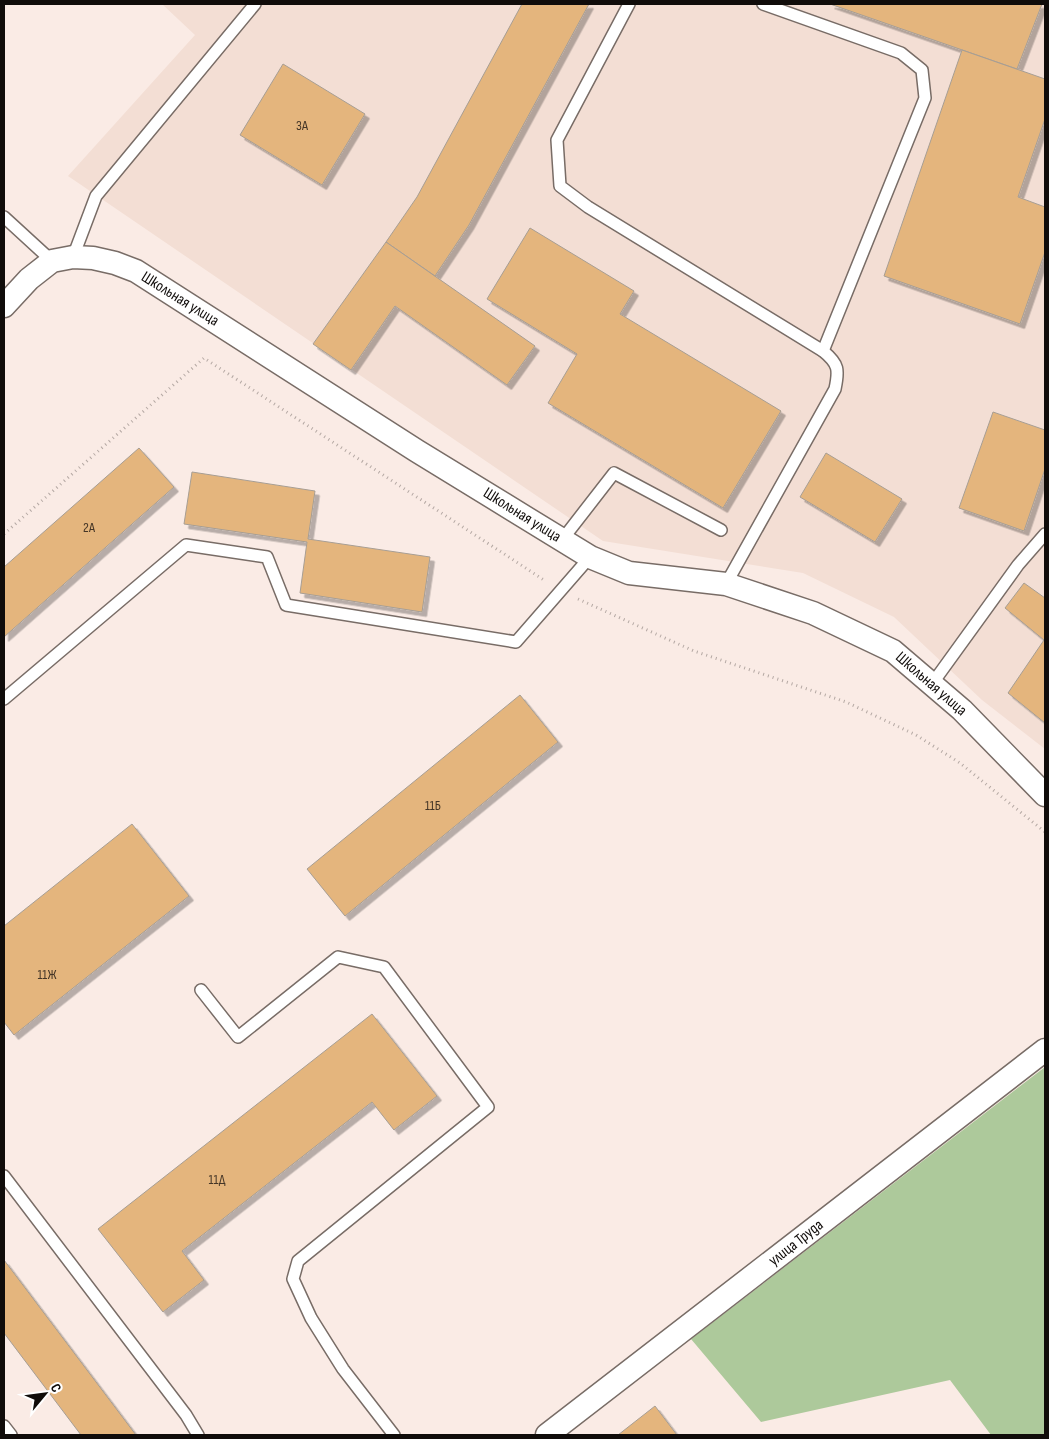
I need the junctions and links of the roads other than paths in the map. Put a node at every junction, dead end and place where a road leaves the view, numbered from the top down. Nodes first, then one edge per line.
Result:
1 (255, 4) edge
2 (629, 4) edge
3 (763, 4) edge
4 (4, 217) edge
5 (62, 259) junction
6 (4, 306) edge
7 (823, 351) junction
8 (721, 530) dead end
9 (1045, 534) edge
10 (562, 540) junction
11 (590, 558) junction
12 (726, 584) junction
13 (932, 684) junction
14 (4, 699) edge
15 (1045, 795) edge
16 (201, 990) dead end
17 (1045, 1050) edge
18 (4, 1176) edge
19 (4, 1426) edge
20 (11, 1435) edge
21 (198, 1435) edge
22 (394, 1435) edge
23 (547, 1435) edge

1 - 5 lane
2 - 7 lane
3 - 7 lane
4 - 5 lane
5 - 6 street
5 - 10 street, Школьная улица
7 - 12 lane
8 - 10 lane
9 - 13 lane
10 - 11 street, Школьная улица
11 - 12 street, Школьная улица
11 - 14 lane
12 - 13 street, Школьная улица
13 - 15 street, Школьная улица
16 - 22 lane
17 - 23 street, улица Труда
18 - 21 lane
19 - 20 lane

